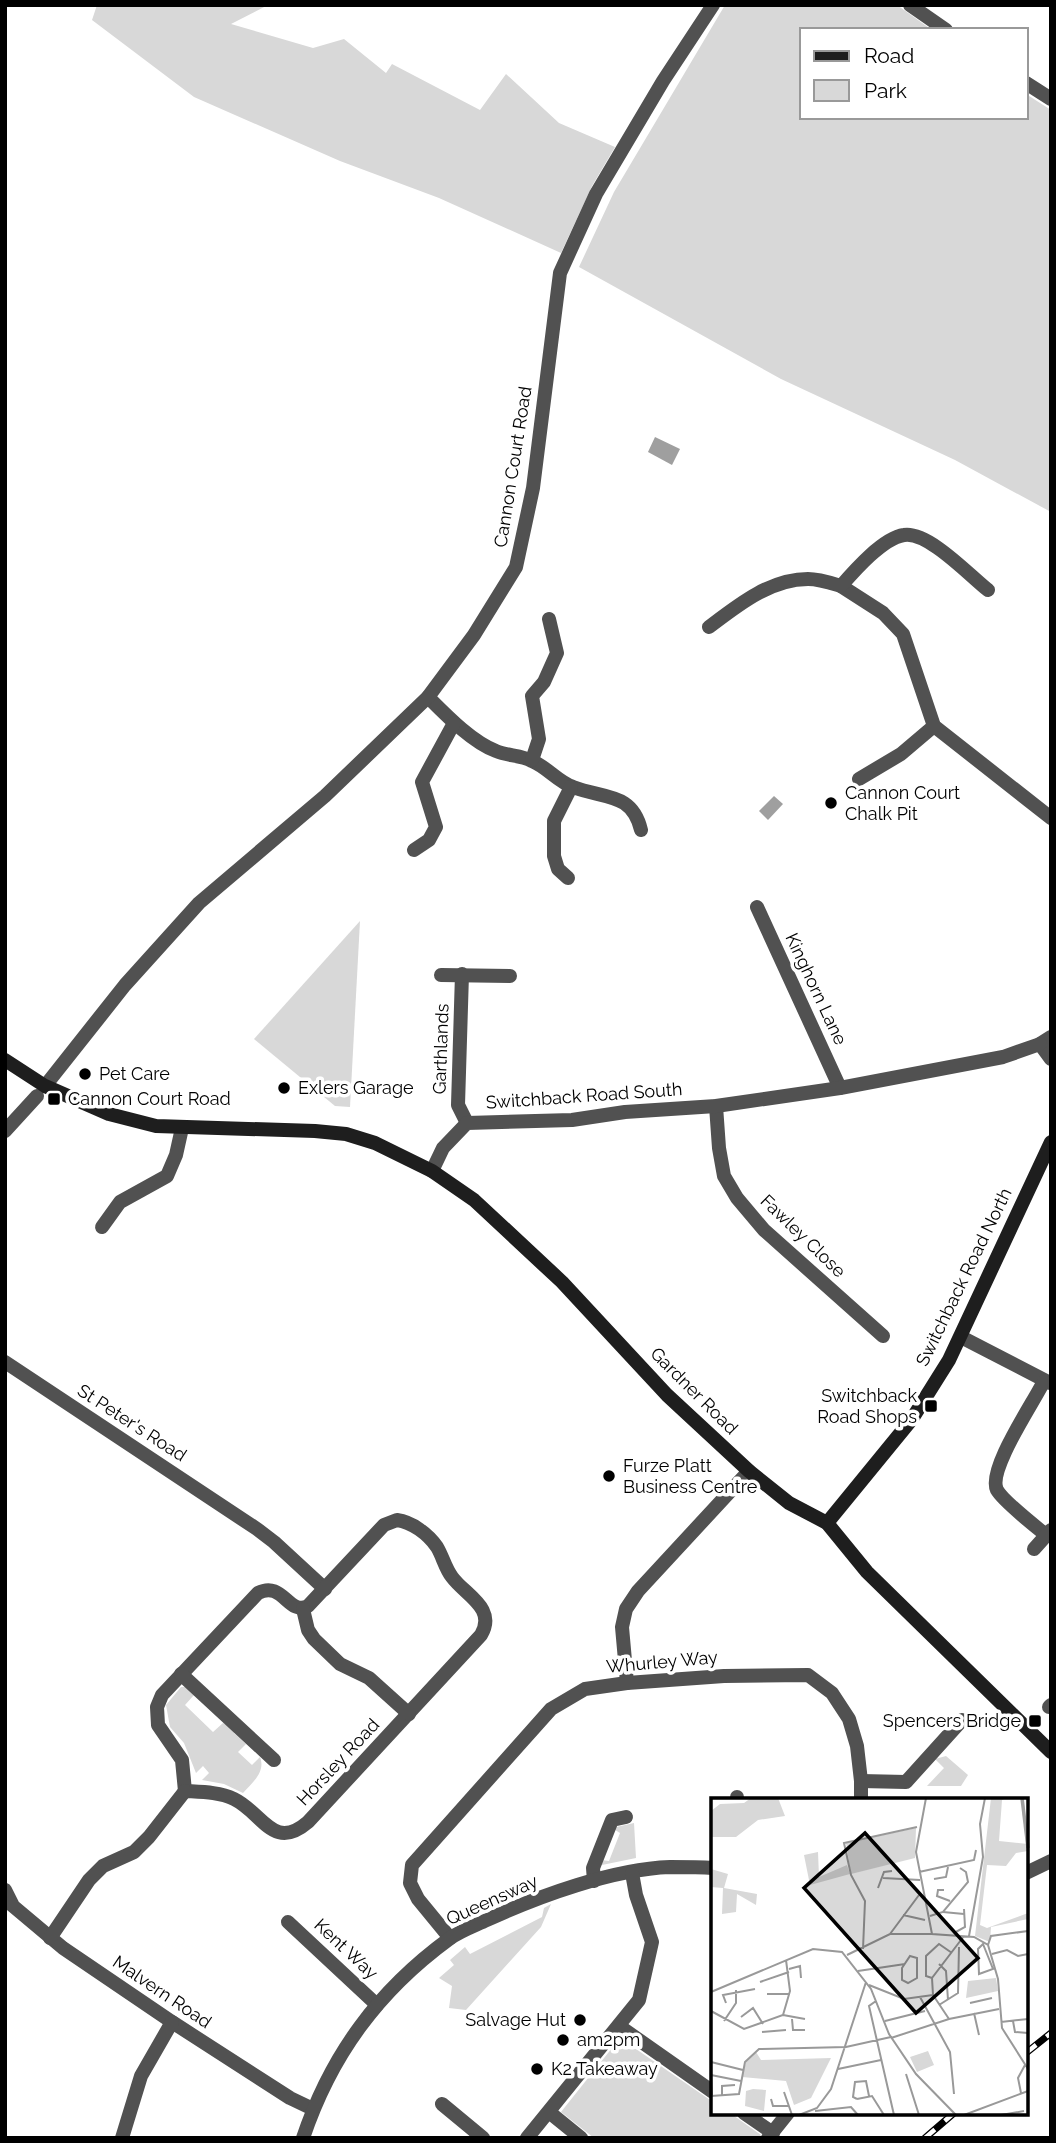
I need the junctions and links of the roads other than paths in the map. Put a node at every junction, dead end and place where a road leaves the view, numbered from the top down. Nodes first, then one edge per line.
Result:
1 (713, 5) edge
2 (910, 5) edge
3 (943, 28) edge
4 (1028, 84) edge
5 (1051, 99) edge
6 (841, 586) junction
7 (988, 590) dead end
8 (549, 619) dead end
9 (709, 627) dead end
10 (428, 697) junction
11 (454, 723) junction
12 (934, 726) junction
13 (532, 760) junction
14 (859, 779) dead end
15 (571, 787) junction
16 (1051, 818) edge
17 (641, 830) dead end
18 (414, 850) dead end
19 (568, 878) dead end
20 (757, 906) dead end
21 (462, 974) junction
22 (441, 975) dead end
23 (510, 976) dead end
24 (1045, 1041) edge
25 (1051, 1059) edge
26 (5, 1060) edge
27 (840, 1088) junction
28 (41, 1091) junction
29 (716, 1106) junction
30 (467, 1123) junction
31 (182, 1128) junction
32 (5, 1130) edge
33 (1051, 1142) edge
34 (432, 1171) junction
35 (102, 1227) dead end
36 (883, 1336) dead end
37 (961, 1337) junction
38 (5, 1363) edge
39 (1047, 1382) edge
40 (749, 1471) junction
41 (827, 1523) junction
42 (1048, 1532) edge
43 (1034, 1549) dead end
44 (325, 1589) junction
45 (303, 1609) junction
46 (181, 1674) junction
47 (627, 1682) junction
48 (409, 1714) junction
49 (962, 1720) dead end
50 (1051, 1752) edge
51 (274, 1760) dead end
52 (862, 1781) junction
53 (185, 1791) junction
54 (861, 1798) edge
55 (626, 1817) dead end
56 (1051, 1861) edge
57 (711, 1868) edge
58 (1028, 1872) edge
59 (632, 1873) junction
60 (594, 1881) junction
61 (5, 1890) edge
62 (288, 1922) dead end
63 (50, 1938) junction
64 (450, 1938) junction
65 (377, 2005) junction
66 (172, 2022) junction
67 (619, 2026) junction
68 (711, 2091) edge
69 (442, 2104) dead end
70 (313, 2109) junction
71 (550, 2112) junction
72 (746, 2115) edge
73 (786, 2115) edge
74 (770, 2136) edge
75 (122, 2138) edge
76 (303, 2138) edge
77 (482, 2138) edge
78 (527, 2138) edge
79 (582, 2138) edge

1 - 10 street, Cannon Court Road
2 - 3 street
4 - 5 street
6 - 7 street
6 - 9 street
6 - 12 street
8 - 13 street
10 - 11 street
10 - 28 street, Cannon Court Road
11 - 13 street
11 - 18 street
12 - 14 street
12 - 16 street
13 - 15 street
15 - 17 street
15 - 19 street
20 - 27 street, Kinghorn Lane
21 - 22 street
21 - 23 street
21 - 30 street, Garthlands
24 - 25 street
24 - 27 street, Switchback Road South
26 - 28 street
27 - 29 street, Switchback Road South
28 - 31 street
28 - 32 street, Cannon Court Road
29 - 30 street, Switchback Road South
29 - 36 street, Fawley Close
30 - 34 street, Switchback Road South
31 - 34 street
31 - 35 street
33 - 37 street, Switchback Road North
34 - 40 street, Gardner Road
37 - 39 street
37 - 41 street, Switchback Road North
38 - 44 street, St Peter's Road
39 - 42 street
40 - 41 street, Gardner Road
40 - 47 street
41 - 50 street, Gardner Road
42 - 43 street
44 - 45 street
44 - 48 street, Horsley Road
45 - 46 street
45 - 48 street
46 - 51 street
46 - 53 street
47 - 52 street, Whurley Way
47 - 64 street, Whurley Way
48 - 53 street, Horsley Road
49 - 52 street
52 - 54 street, Whurley Way
53 - 63 street
55 - 60 street
56 - 58 street
57 - 59 street, Queensway
59 - 60 street, Queensway
59 - 67 street
60 - 64 street, Queensway
61 - 63 street, Malvern Road
62 - 65 street, Kent Way
63 - 66 street, Malvern Road
64 - 65 street, Queensway
65 - 70 street, Queensway
66 - 70 street, Malvern Road
66 - 75 street
67 - 68 street
67 - 71 street
69 - 77 street
70 - 76 street, Queensway
71 - 78 street
71 - 79 street
72 - 74 street
73 - 74 street

